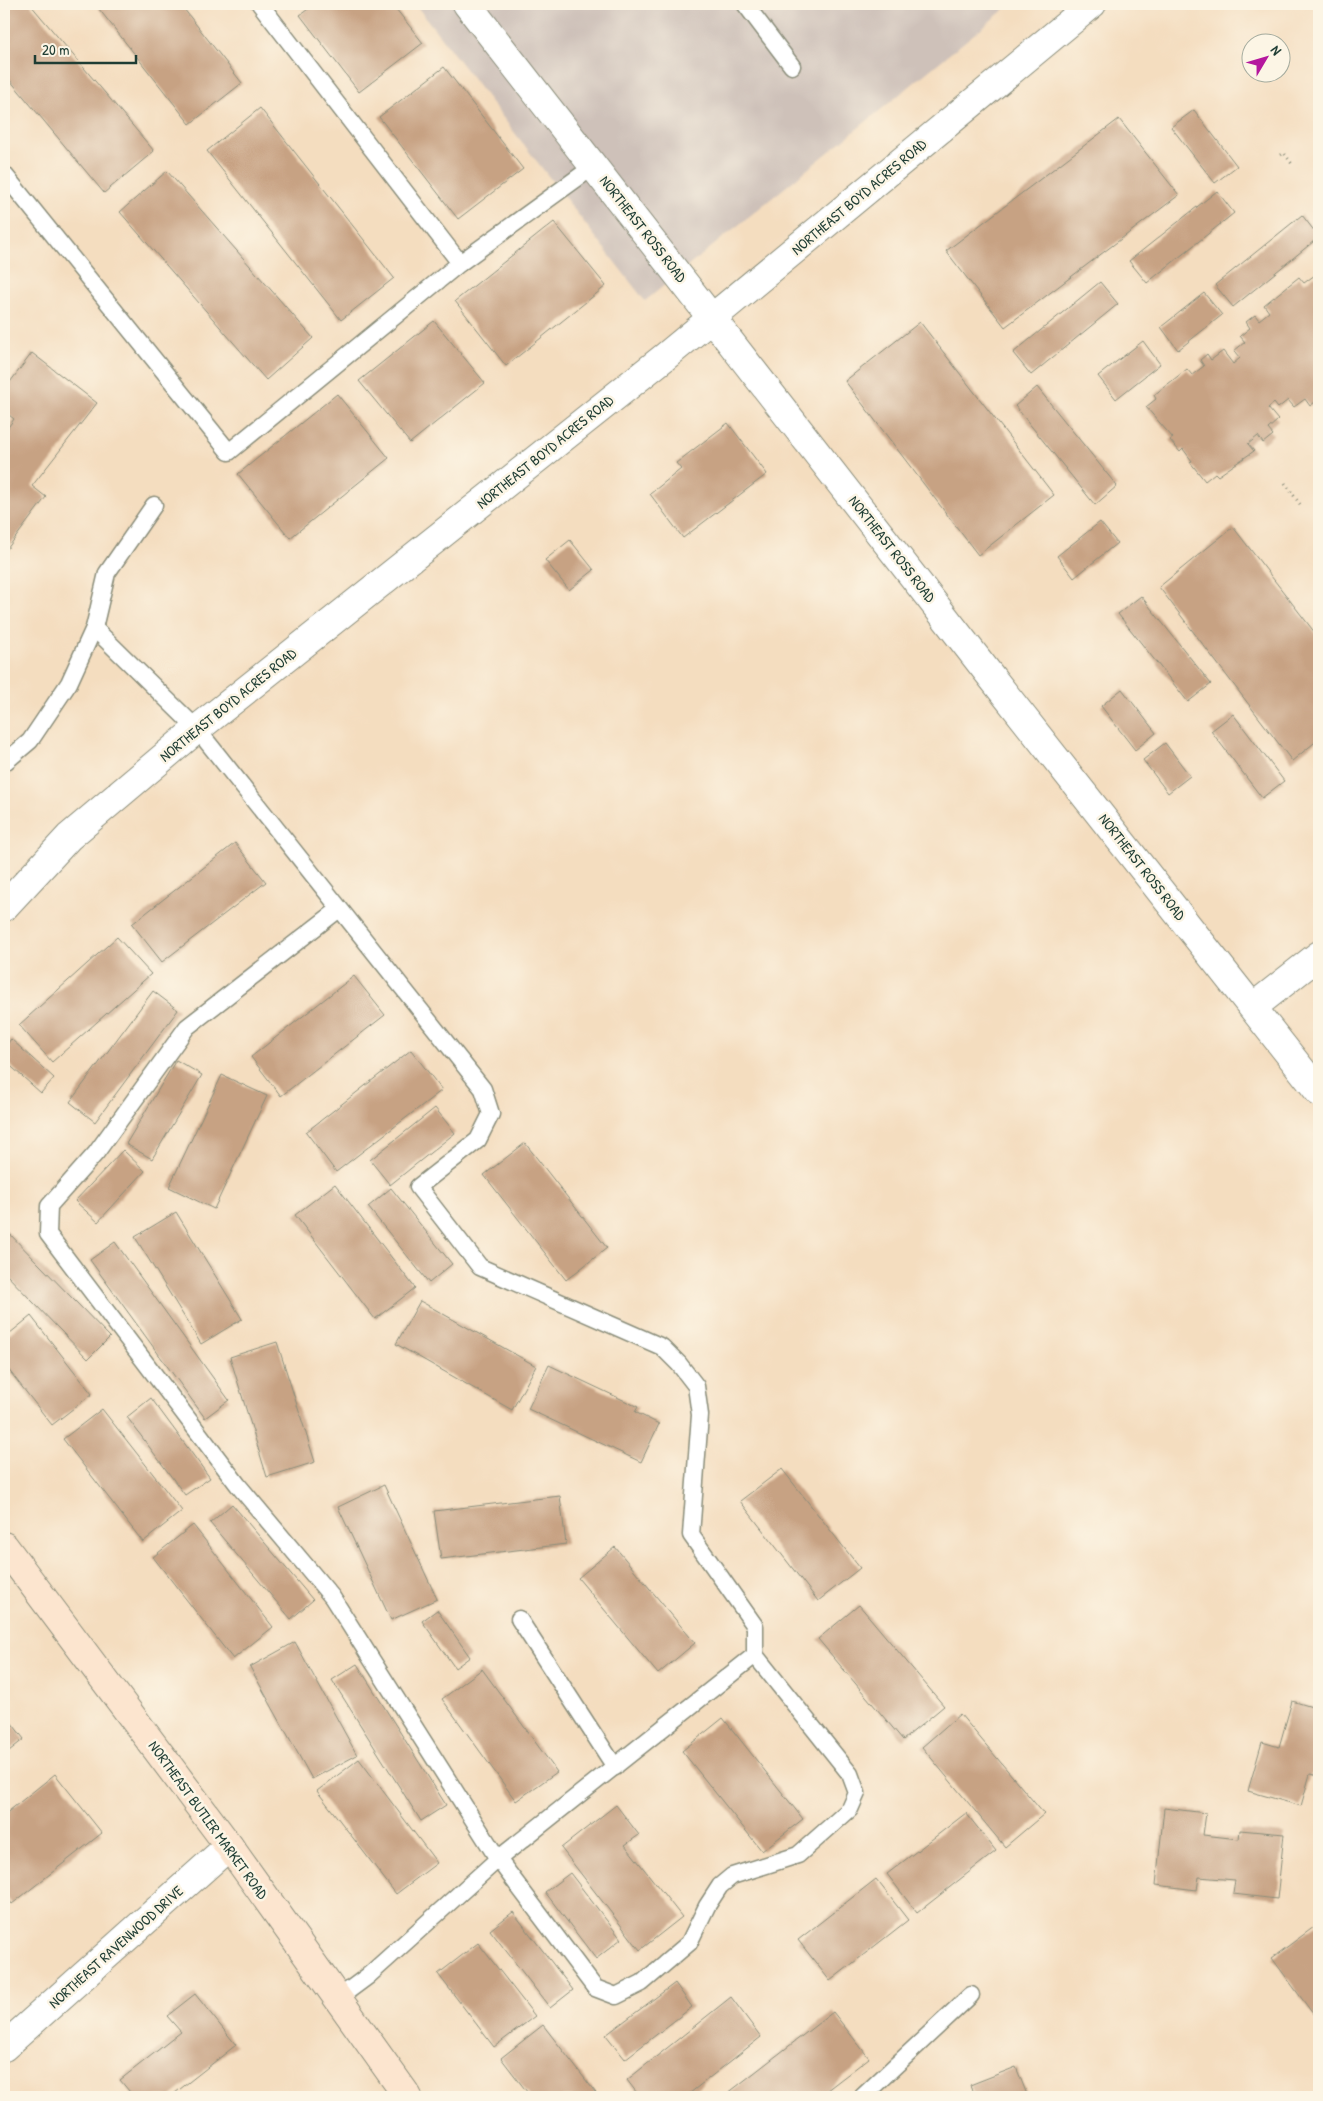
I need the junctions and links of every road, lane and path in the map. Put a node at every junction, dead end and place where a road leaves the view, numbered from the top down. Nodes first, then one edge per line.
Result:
1 (260, 4) edge
2 (467, 4) edge
3 (745, 4) edge
4 (1092, 4) edge
5 (792, 66) dead end
6 (1281, 156) dead end
7 (1292, 164) dead end
8 (594, 166) junction
9 (4, 174) edge
10 (460, 263) junction
11 (712, 318) junction
12 (1284, 483) dead end
13 (154, 505) dead end
14 (1302, 506) dead end
15 (94, 628) junction
16 (197, 730) junction
17 (4, 763) edge
18 (4, 907) edge
19 (338, 910) junction
20 (1319, 955) edge
21 (1253, 1007) junction
22 (1319, 1092) edge
23 (4, 1546) edge
24 (518, 1619) dead end
25 (755, 1654) junction
26 (615, 1767) junction
27 (229, 1846) junction
28 (498, 1859) junction
29 (971, 1996) dead end
30 (337, 1999) junction
31 (4, 2047) edge
32 (408, 2097) edge
33 (862, 2097) edge

1 - 10 lane
2 - 8 street, NORTHEAST ROSS ROAD
3 - 5 lane
4 - 11 street, NORTHEAST BOYD ACRES ROAD
6 - 7 path
8 - 10 lane
8 - 11 street, NORTHEAST ROSS ROAD
9 - 10 lane
11 - 16 street, NORTHEAST BOYD ACRES ROAD
11 - 21 street, NORTHEAST ROSS ROAD
12 - 14 path
13 - 15 lane
15 - 16 lane
15 - 17 lane
16 - 18 street, NORTHEAST BOYD ACRES ROAD
16 - 19 lane
19 - 25 lane
19 - 28 lane
20 - 21 street
21 - 22 street, NORTHEAST ROSS ROAD
23 - 27 main road, NORTHEAST BUTLER MARKET ROAD
24 - 26 lane
25 - 26 lane
25 - 28 lane
26 - 28 lane
27 - 30 main road, NORTHEAST BUTLER MARKET ROAD
27 - 31 street, NORTHEAST RAVENWOOD DRIVE
28 - 30 lane
29 - 33 lane
30 - 32 main road, NORTHEAST BUTLER MARKET ROAD

